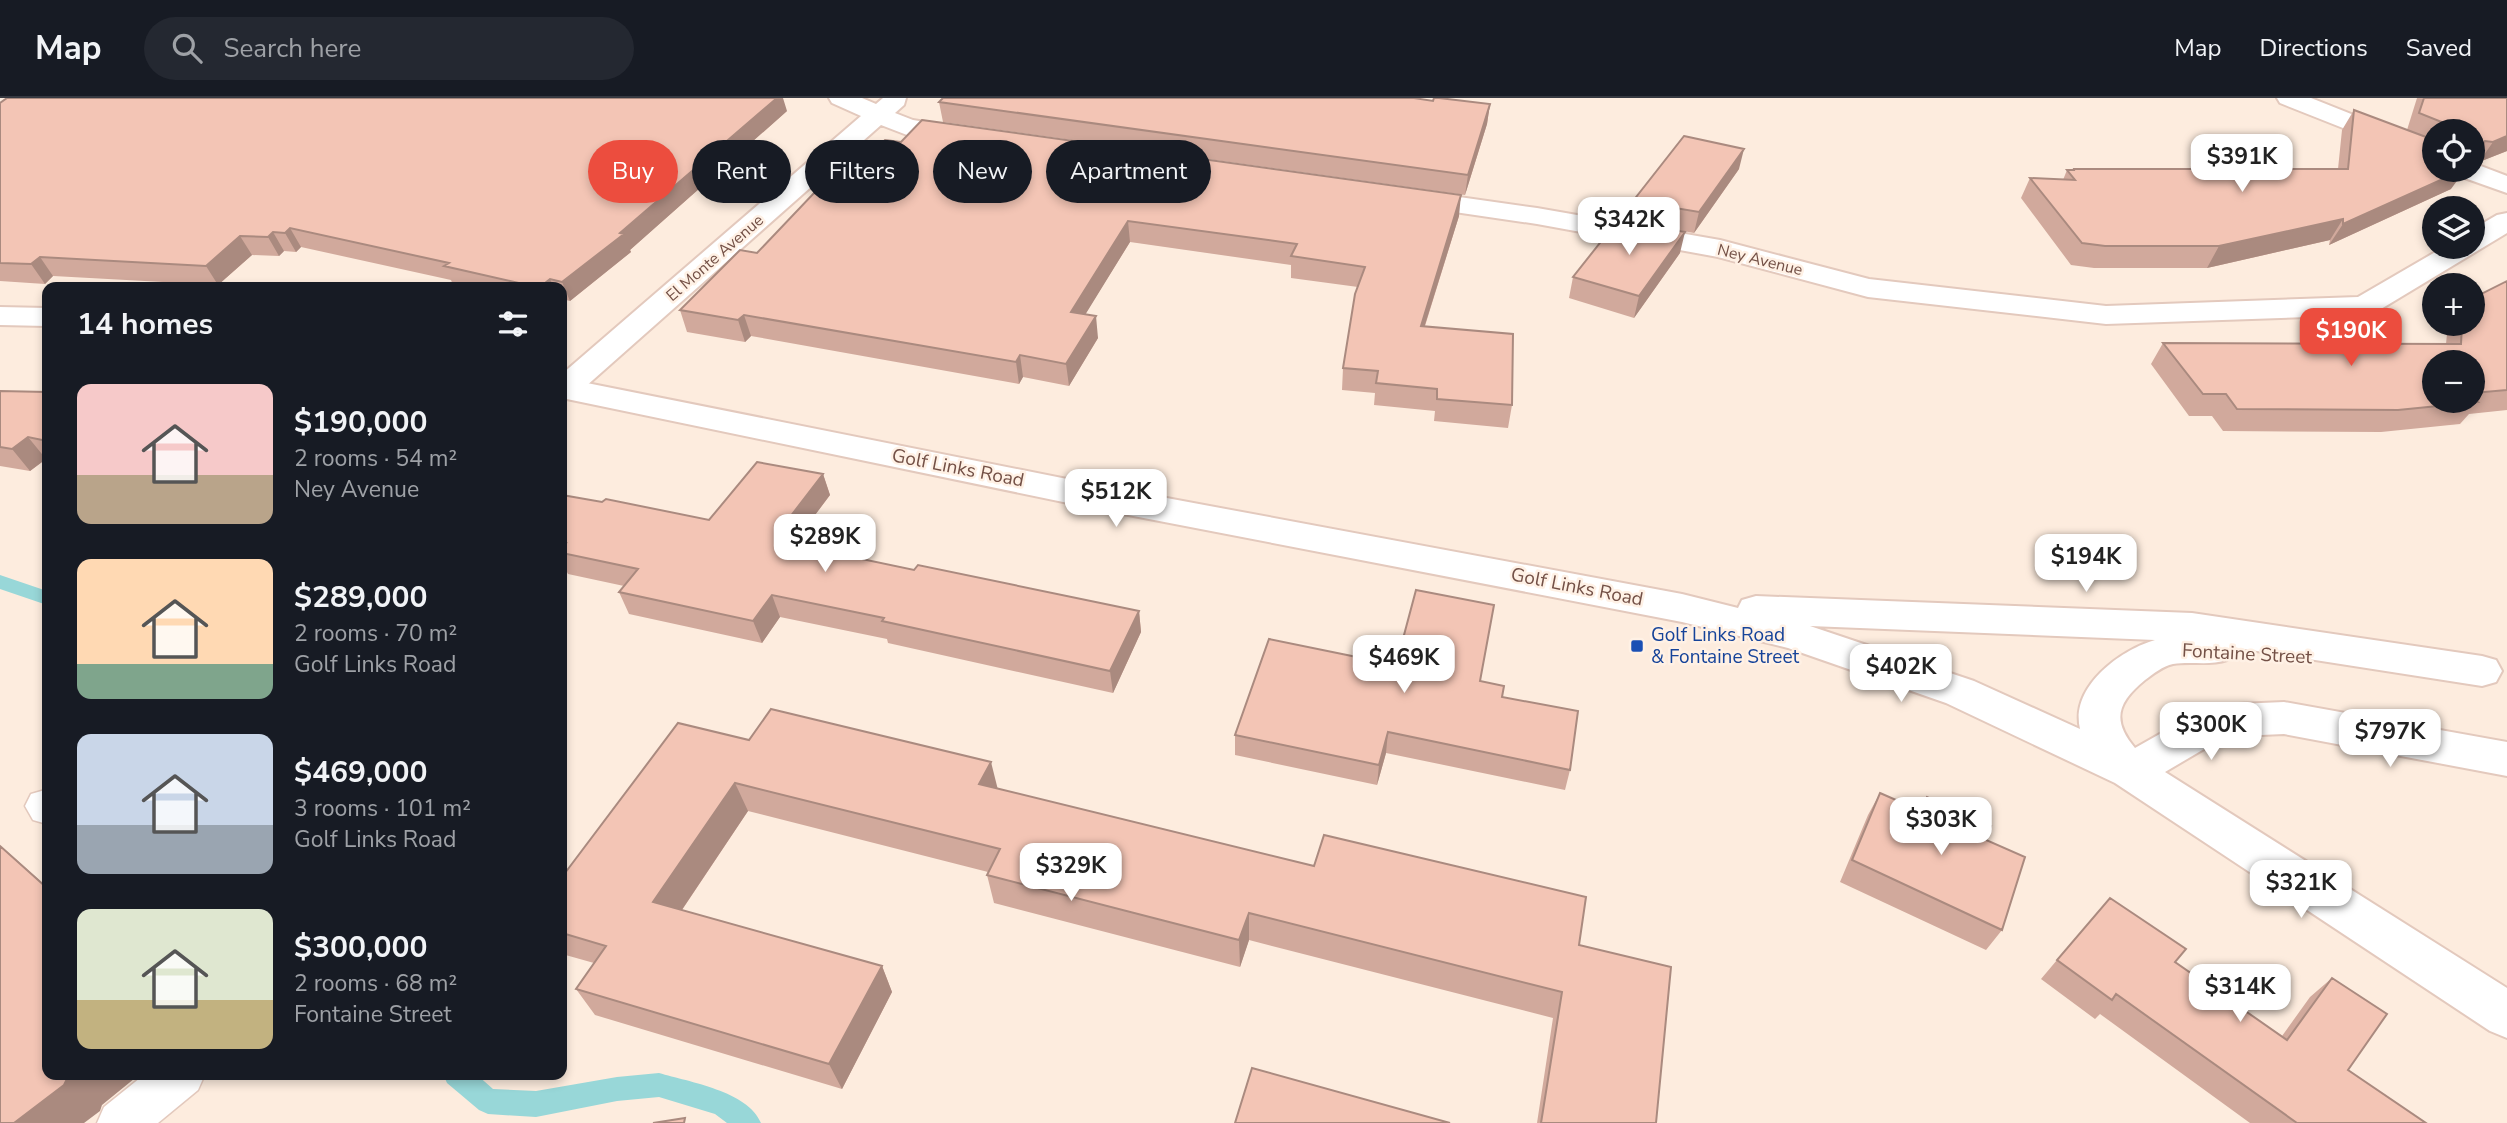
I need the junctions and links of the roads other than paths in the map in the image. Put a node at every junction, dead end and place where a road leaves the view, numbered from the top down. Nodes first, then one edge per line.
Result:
1 (841, 98) edge
2 (2289, 98) edge
3 (888, 107) edge
4 (989, 139) edge
5 (2422, 151) edge
6 (2485, 177) edge
7 (2507, 185) edge
8 (1387, 195) edge
9 (2507, 221) edge
10 (2485, 234) edge
11 (2444, 259) edge
12 (0, 316) edge
13 (42, 317) edge
14 (567, 385) edge
15 (567, 389) edge
16 (1682, 607) junction
17 (2494, 673) edge
18 (2507, 759) edge
19 (2130, 771) junction
20 (2507, 1015) edge
21 (174, 1080) edge
22 (121, 1123) edge

1 - 3 street
2 - 5 street
3 - 4 street
3 - 14 street, El Monte Avenue
6 - 7 street
8 - 11 street, Ney Avenue
9 - 10 street
12 - 13 street
15 - 16 street, Golf Links Road
16 - 17 street
16 - 19 street, Golf Links Road
17 - 19 street, Fontaine Street
18 - 19 street
19 - 20 street, Golf Links Road
21 - 22 lane

